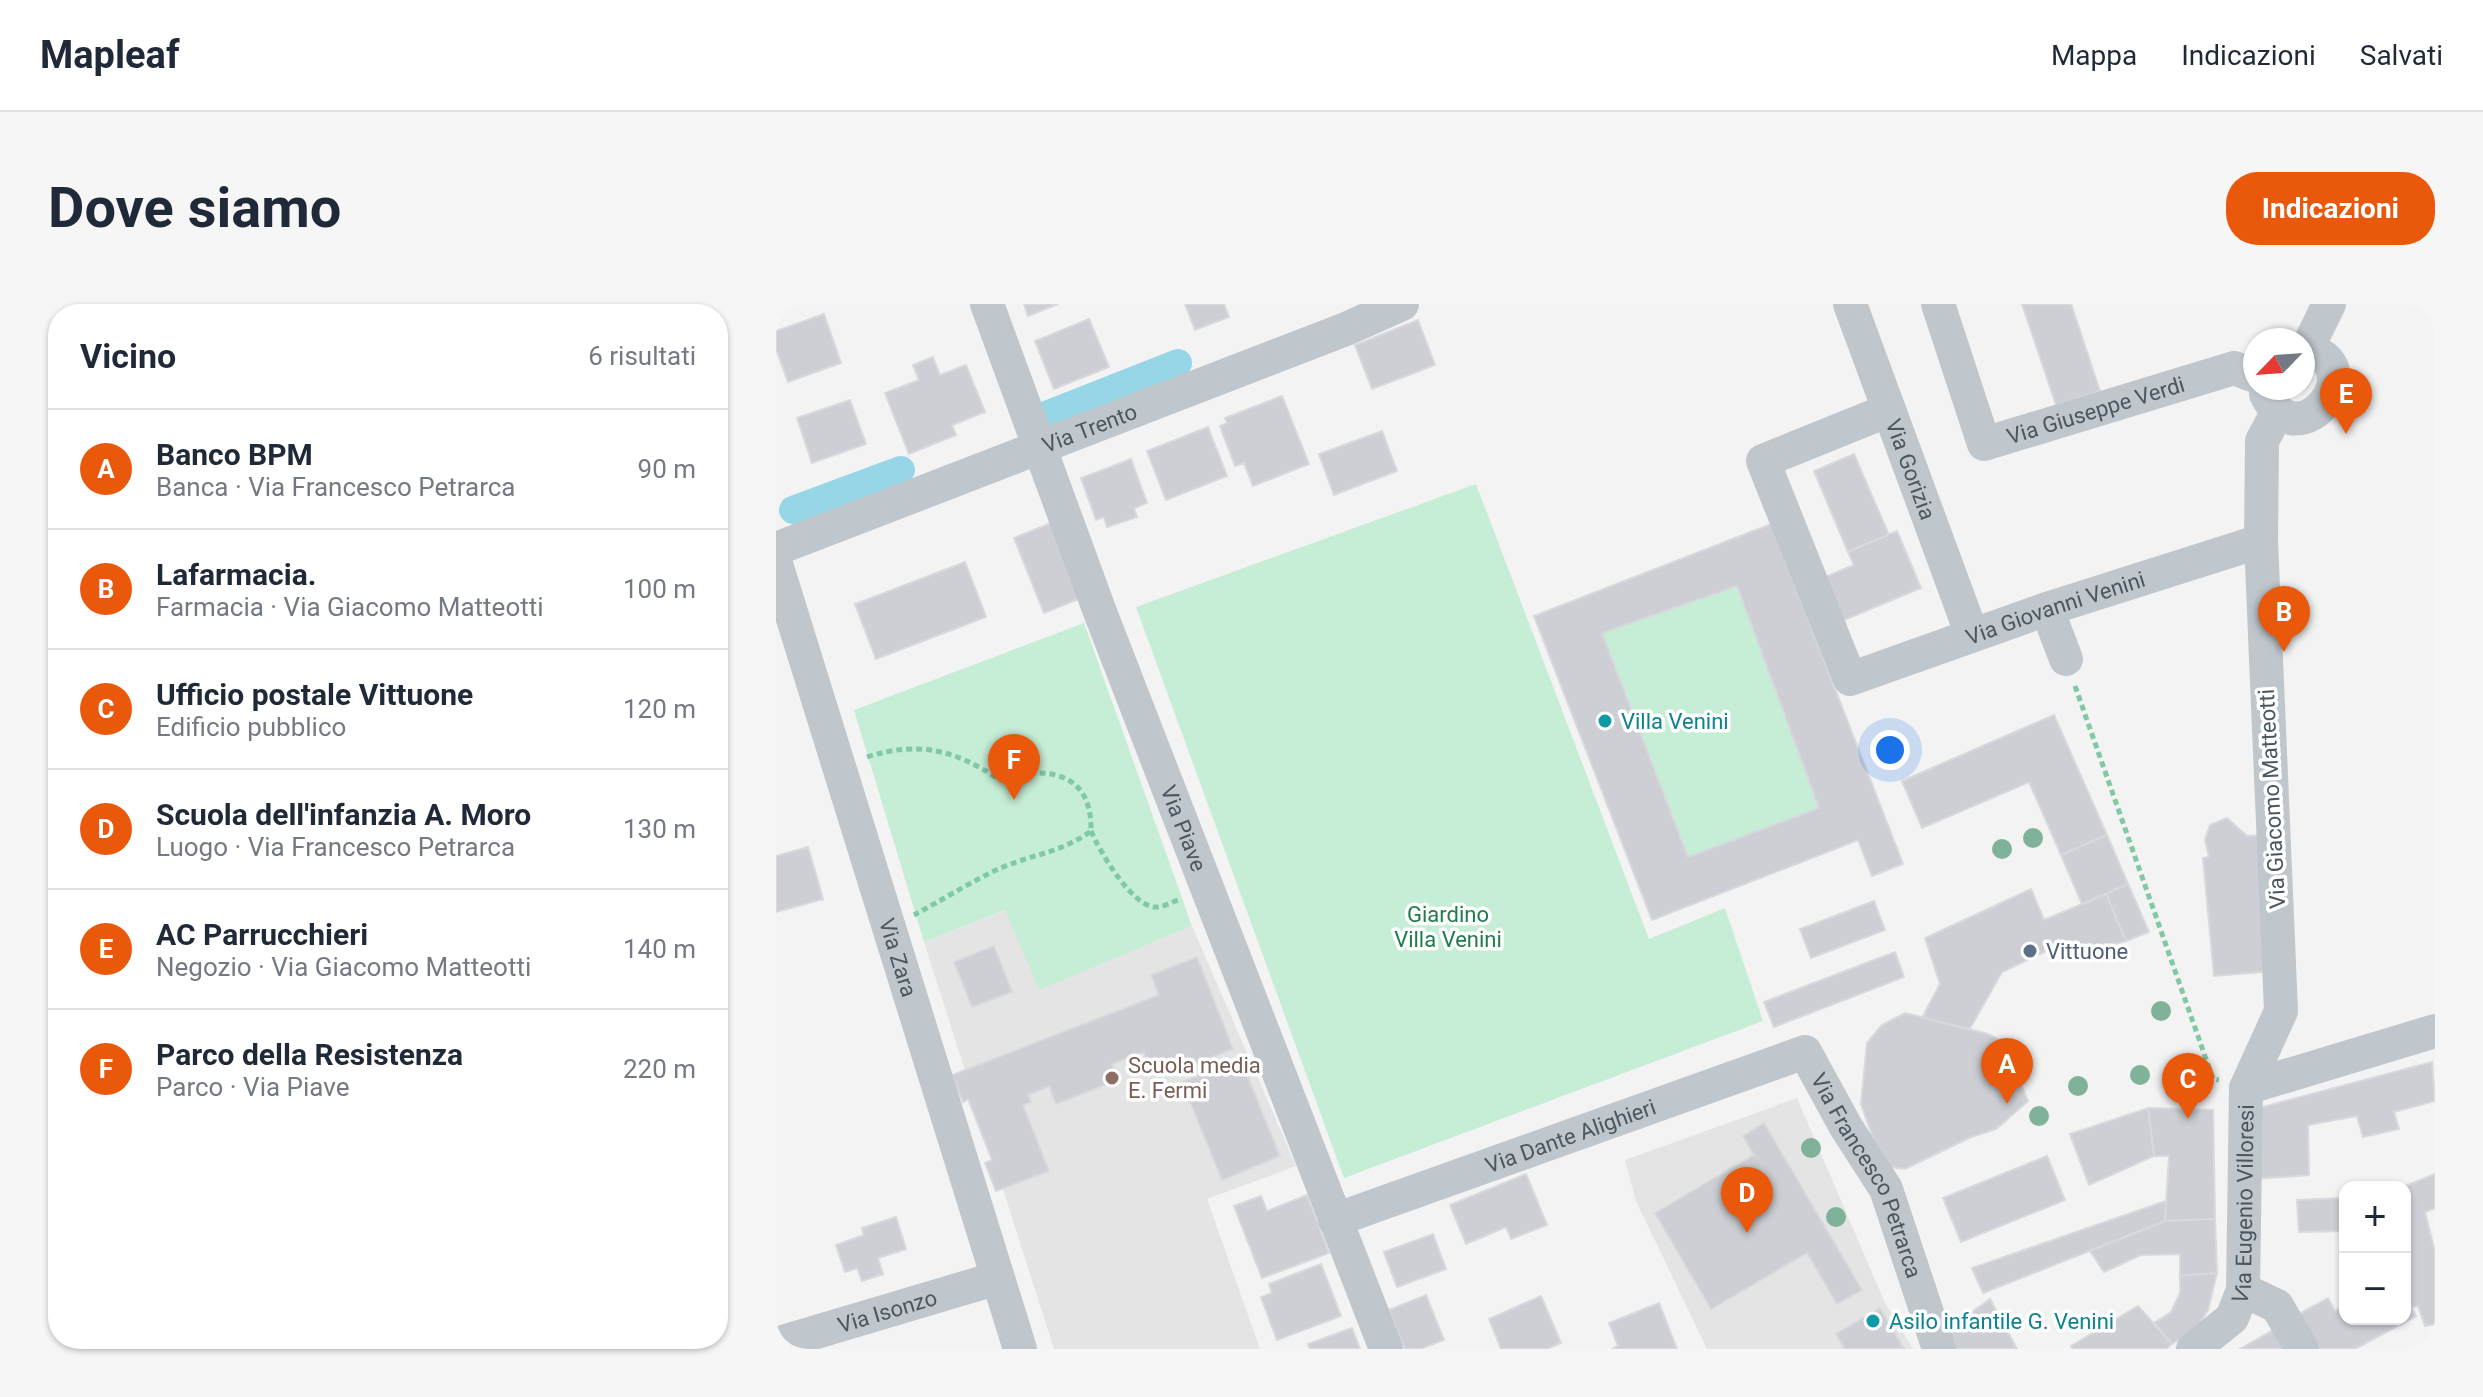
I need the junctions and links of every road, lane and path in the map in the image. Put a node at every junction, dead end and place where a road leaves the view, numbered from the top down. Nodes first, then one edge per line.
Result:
1 (987, 304) edge
2 (1402, 304) edge
3 (1850, 304) edge
4 (1938, 304) edge
5 (2329, 304) edge
6 (1341, 316) edge
7 (2315, 330) edge
8 (2315, 352) edge
9 (2243, 371) edge
10 (2272, 400) edge
11 (1889, 410) junction
12 (1039, 448) junction
13 (2261, 541) junction
14 (776, 549) edge
15 (776, 564) edge
16 (2047, 609) junction
17 (1972, 635) junction
18 (2066, 659) joint
19 (868, 757) dead end
20 (1091, 831) junction
21 (1208, 890) junction
22 (889, 928) junction
23 (2435, 1031) edge
24 (1805, 1052) joint
25 (2246, 1088) junction
26 (1335, 1220) junction
27 (998, 1278) junction
28 (2243, 1290) junction
29 (776, 1344) edge
30 (2196, 1348) edge
31 (1020, 1349) edge
32 (1386, 1349) edge
33 (1939, 1349) edge
34 (2302, 1349) edge

1 - 12 street, Via Piave
2 - 6 street, Via Trento
3 - 11 street, Via Gorizia
4 - 9 street, Via Giuseppe Verdi
5 - 7 street
6 - 12 street, Via Trento
8 - 10 street
10 - 13 street, Via Giacomo Matteotti
11 - 17 street, Via Gorizia
11 - 17 street, Via Giovanni Venini
12 - 14 street, Via Trento
12 - 21 street, Via Piave
13 - 16 street, Via Giovanni Venini
13 - 25 street, Via Giacomo Matteotti
15 - 22 street, Via Zara
16 - 17 street, Via Giovanni Venini
16 - 18 street
18 - 25 path
19 - 20 path
20 - 21 path
20 - 22 path
21 - 26 street, Via Piave
22 - 27 street, Via Zara
23 - 25 street
24 - 26 street, Via Dante Alighieri
24 - 33 street, Via Francesco Petrarca
25 - 28 street, Via Eugenio Villoresi
26 - 32 street, Via Piave
27 - 29 street, Via Isonzo
27 - 31 street, Via Zara
28 - 30 street, Via Eugenio Villoresi
28 - 34 street

